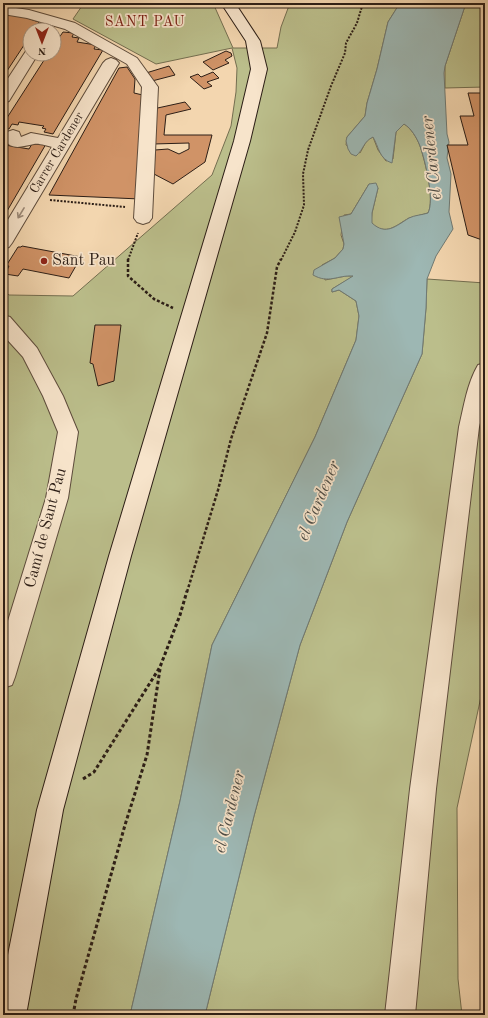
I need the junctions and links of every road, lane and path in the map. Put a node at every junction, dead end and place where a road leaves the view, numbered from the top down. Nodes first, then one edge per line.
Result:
1 (228, 3) edge
2 (363, 3) edge
3 (3, 10) edge
4 (44, 22) edge
5 (62, 26) edge
6 (26, 62) edge
7 (112, 63) dead end
8 (3, 98) edge
9 (8, 134) edge
10 (63, 144) junction
11 (30, 198) junction
12 (143, 214) junction
13 (3, 243) edge
14 (191, 311) junction
15 (3, 322) edge
16 (485, 370) edge
17 (160, 666) junction
18 (3, 677) edge
19 (54, 797) junction
20 (11, 1015) edge
21 (73, 1015) edge
22 (400, 1015) edge

1 - 14 street
2 - 17 path
3 - 4 street
5 - 12 street
6 - 8 street
7 - 10 street, Carrer Cardener
9 - 10 street
10 - 11 street, Carrer Cardener
11 - 12 path
11 -> 13 street, Carrer Cardener
12 - 14 path
14 - 19 street
15 - 18 street, Camí de Sant Pau
16 - 22 street
17 - 19 path
17 - 21 path
19 - 20 street

